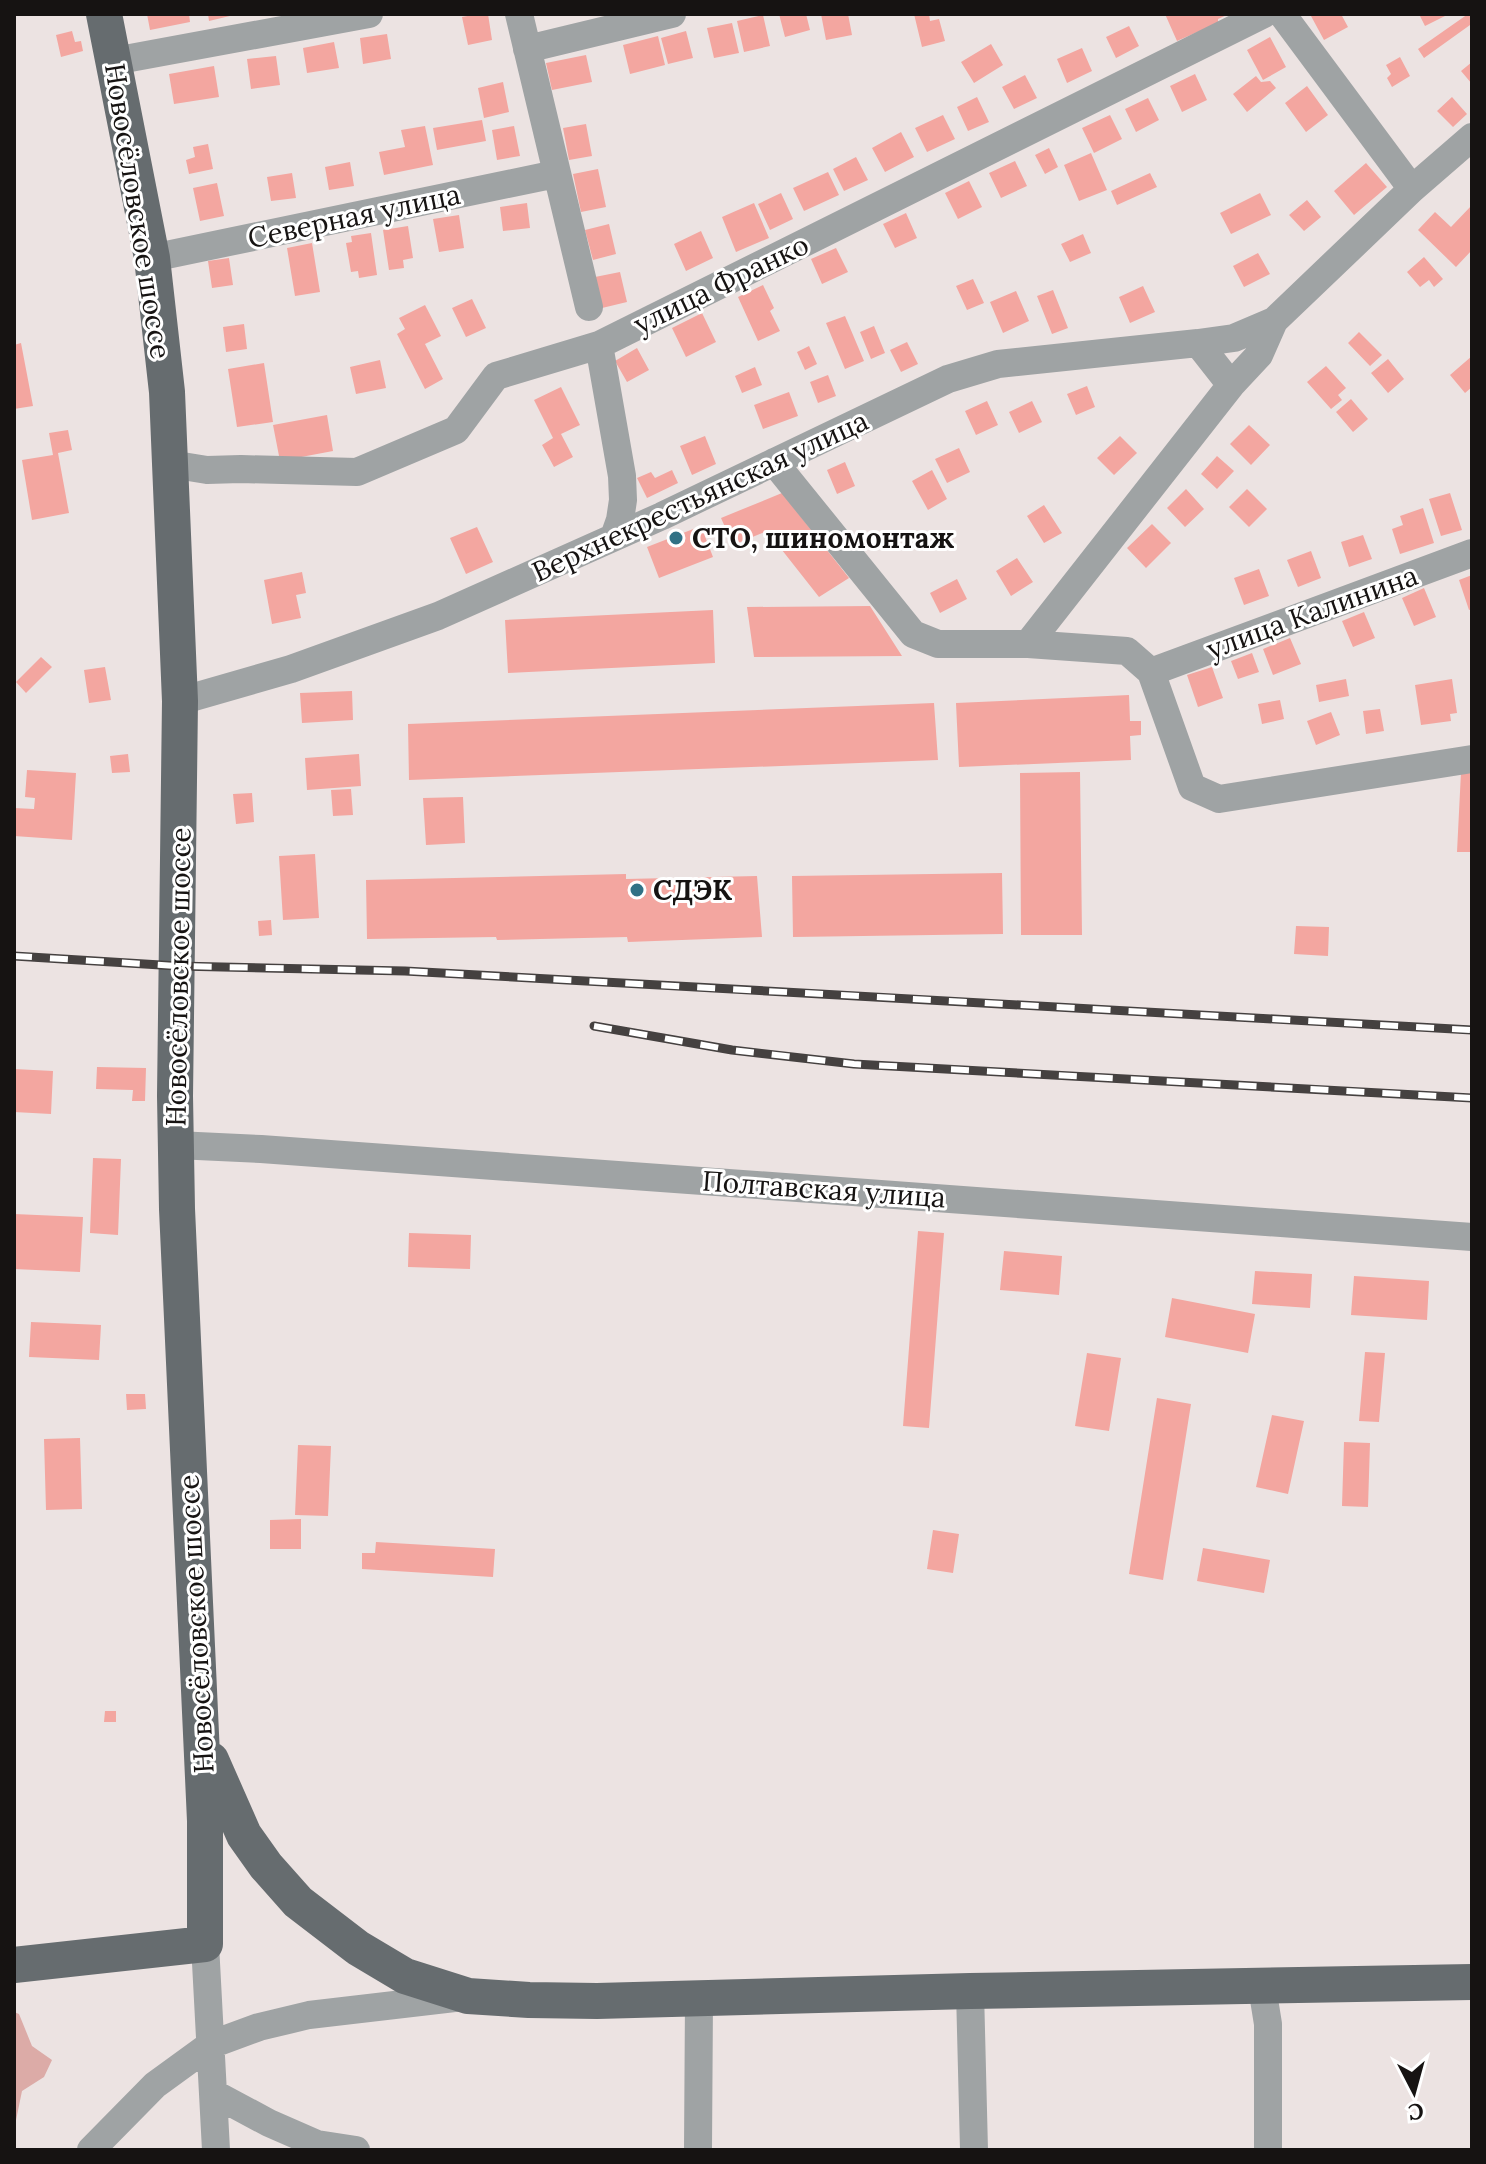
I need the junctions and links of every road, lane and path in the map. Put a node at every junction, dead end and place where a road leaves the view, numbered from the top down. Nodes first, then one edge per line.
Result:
1 (104, 14) edge
2 (369, 14) edge
3 (519, 14) edge
4 (672, 14) edge
5 (1264, 14) edge
6 (1282, 14) edge
7 (527, 49) junction
8 (114, 61) junction
9 (1472, 137) edge
10 (556, 174) junction
11 (1412, 189) junction
12 (152, 258) junction
13 (589, 307) dead end
14 (1274, 321) junction
15 (1198, 343) junction
16 (599, 345) junction
17 (1231, 385) junction
18 (774, 462) junction
19 (170, 464) junction
20 (622, 476) junction
21 (662, 516) junction
22 (614, 537) junction
23 (1472, 553) edge
24 (1028, 644) junction
25 (1151, 672) junction
26 (180, 701) junction
27 (1472, 759) edge
28 (176, 1145) junction
29 (1472, 1237) edge
30 (202, 1737) junction
31 (205, 1944) junction
32 (14, 1965) edge
33 (1472, 1982) edge
34 (1262, 1987) junction
35 (970, 1991) junction
36 (468, 1996) junction
37 (699, 1999) junction
38 (210, 2045) junction
39 (213, 2093) junction
40 (91, 2150) edge
41 (216, 2150) edge
42 (356, 2150) edge
43 (698, 2150) edge
44 (974, 2150) edge
45 (1268, 2150) edge

1 - 8 main road, Новосёловское шоссе
2 - 8 street
3 - 7 street
4 - 7 street
5 - 16 street, улица Франко
6 - 11 street
7 - 10 street
8 - 12 main road, Новосёловское шоссе
9 - 11 street, Верхнекрестьянская улица
10 - 12 street, Северная улица
10 - 13 street
11 - 14 street, Верхнекрестьянская улица
12 - 19 main road, Новосёловское шоссе
14 - 15 street, Верхнекрестьянская улица
14 - 17 street, Верхнекрестьянская улица
15 - 17 street
15 - 18 street, Верхнекрестьянская улица
16 - 19 street, улица Франко
16 - 20 street
17 - 24 street, Верхнекрестьянская улица
18 - 21 street, Верхнекрестьянская улица
18 - 24 street
19 - 26 main road, Новосёловское шоссе
20 - 21 street
20 - 22 street
21 - 22 street, Верхнекрестьянская улица
22 - 26 street, Верхнекрестьянская улица
23 - 25 street, улица Калинина
24 - 25 street
25 - 27 street
26 - 28 main road, Новосёловское шоссе
28 - 29 street, Полтавская улица
28 - 30 main road, Новосёловское шоссе
30 - 31 main road, Новосёловское шоссе
30 - 36 main road
31 - 32 main road
31 - 38 street
33 - 34 main road
34 - 35 main road
34 - 45 street
35 - 37 main road
35 - 44 street
36 - 37 main road
36 - 38 street
37 - 43 street
38 - 39 street
38 - 40 street
39 - 41 street
39 - 42 street

